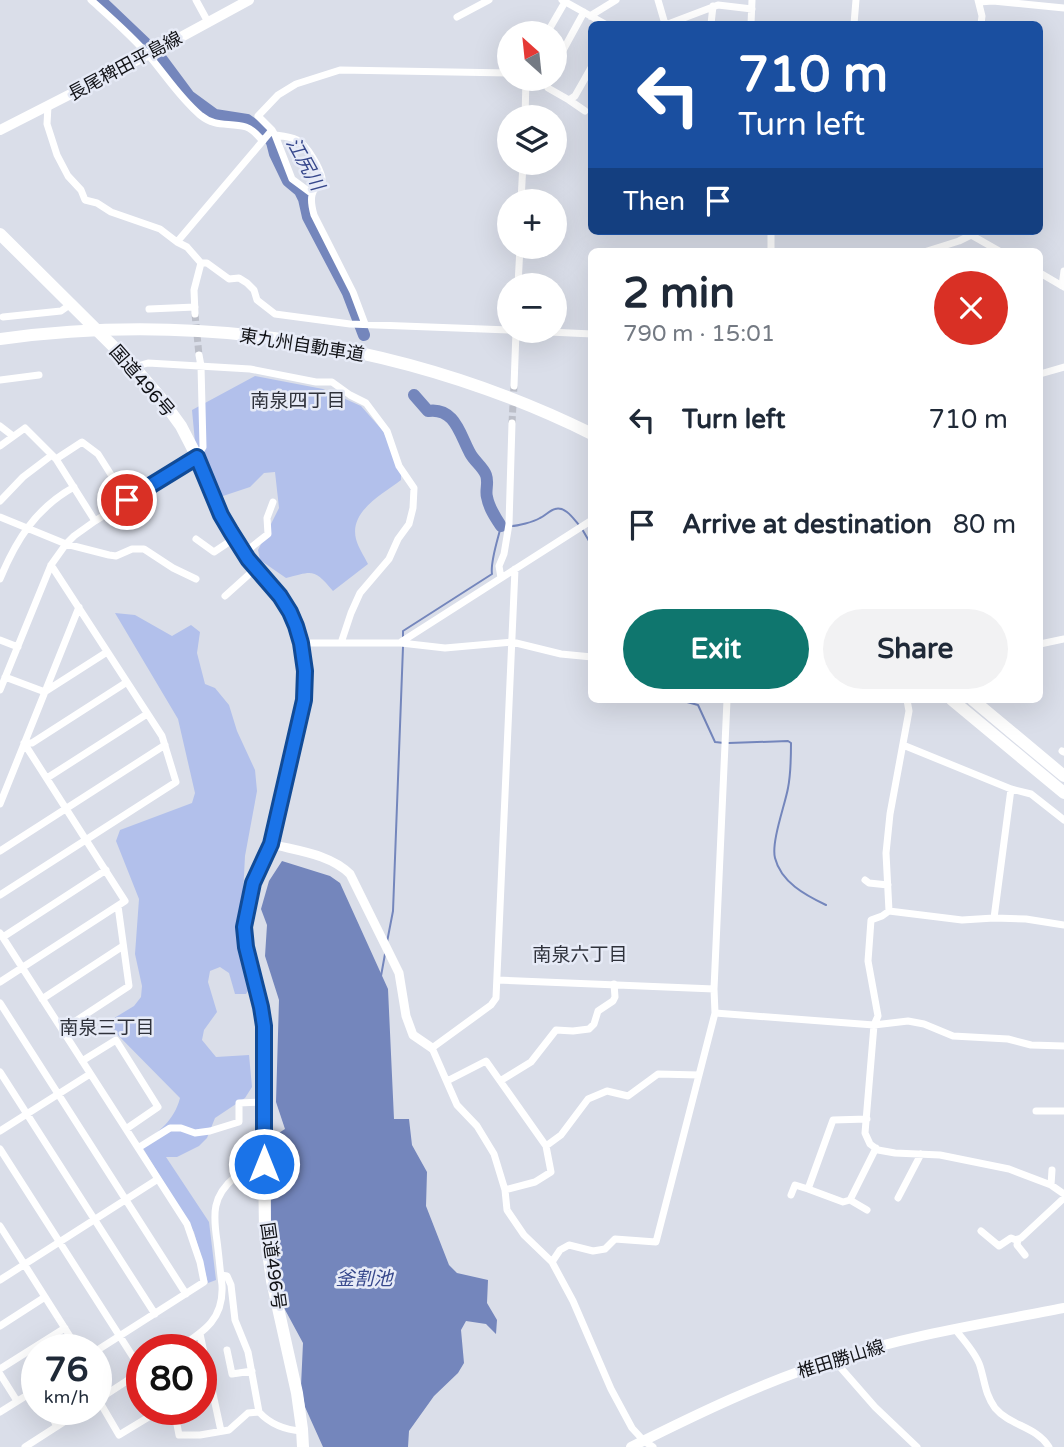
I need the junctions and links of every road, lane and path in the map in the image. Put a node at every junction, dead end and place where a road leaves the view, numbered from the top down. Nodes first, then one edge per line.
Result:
1 (91, 0) edge
2 (196, 0) edge
3 (249, 0) edge
4 (489, 0) edge
5 (574, 0) edge
6 (616, 0) edge
7 (658, 0) edge
8 (752, 0) edge
9 (856, 0) edge
10 (564, 1) edge
11 (979, 1) edge
12 (1032, 2) edge
13 (713, 6) junction
14 (1064, 8) edge
15 (752, 9) junction
16 (587, 14) junction
17 (457, 17) dead end
18 (553, 21) edge
19 (600, 21) edge
20 (665, 21) edge
21 (674, 21) edge
22 (710, 21) edge
23 (751, 21) edge
24 (854, 21) edge
25 (981, 21) edge
26 (208, 22) junction
27 (567, 46) edge
28 (148, 55) junction
29 (497, 73) edge
30 (588, 77) edge
31 (553, 91) edge
32 (569, 100) junction
33 (48, 106) junction
34 (585, 111) dead end
35 (0, 130) edge
36 (273, 133) junction
37 (263, 141) junction
38 (311, 193) junction
39 (0, 234) edge
40 (966, 235) edge
41 (974, 235) edge
42 (177, 242) junction
43 (937, 248) edge
44 (995, 248) edge
45 (201, 263) junction
46 (1064, 271) edge
47 (1043, 276) edge
48 (1063, 287) edge
49 (71, 304) junction
50 (149, 309) dead end
51 (3, 317) dead end
52 (365, 324) junction
53 (497, 330) edge
54 (567, 333) edge
55 (588, 334) edge
56 (0, 339) edge
57 (516, 343) edge
58 (199, 355) tunnel mouth
59 (201, 366) junction
60 (134, 367) junction
61 (1064, 367) edge
62 (1043, 373) edge
63 (39, 375) dead end
64 (0, 380) edge
65 (514, 386) tunnel mouth
66 (512, 423) tunnel mouth
67 (0, 426) edge
68 (588, 432) edge
69 (13, 436) junction
70 (0, 446) edge
71 (54, 457) junction
72 (197, 457) junction
73 (74, 487) junction
74 (127, 500) junction
75 (0, 501) edge
76 (273, 502) dead end
77 (0, 517) edge
78 (95, 521) junction
79 (588, 523) edge
80 (26, 528) junction
81 (234, 538) junction
82 (196, 539) dead end
83 (66, 544) junction
84 (244, 552) junction
85 (3, 562) edge
86 (51, 565) junction
87 (256, 568) junction
88 (515, 569) junction
89 (501, 578) junction
90 (0, 579) edge
91 (197, 579) dead end
92 (225, 596) dead end
93 (79, 607) junction
94 (1064, 639) edge
95 (0, 640) edge
96 (512, 642) junction
97 (301, 643) junction
98 (341, 643) junction
99 (401, 643) junction
100 (1043, 643) edge
101 (18, 647) junction
102 (107, 652) junction
103 (588, 657) edge
104 (5, 677) junction
105 (127, 682) junction
106 (0, 690) edge
107 (45, 692) junction
108 (727, 703) edge
109 (908, 703) edge
110 (956, 703) edge
111 (976, 703) edge
112 (146, 713) junction
113 (24, 743) junction
114 (165, 745) junction
115 (903, 745) junction
116 (1064, 776) edge
117 (47, 778) junction
118 (1011, 789) junction
119 (1064, 793) edge
120 (1, 799) edge
121 (67, 809) junction
122 (1064, 820) edge
123 (86, 839) junction
124 (271, 844) junction
125 (0, 851) edge
126 (106, 870) junction
127 (865, 880) dead end
128 (888, 885) junction
129 (0, 895) edge
130 (118, 906) junction
131 (889, 911) junction
132 (994, 918) junction
133 (1064, 925) edge
134 (1, 935) edge
135 (123, 946) junction
136 (22, 967) junction
137 (497, 980) junction
138 (0, 982) edge
139 (614, 984) junction
140 (714, 989) junction
141 (42, 999) junction
142 (0, 1003) edge
143 (715, 1013) junction
144 (874, 1025) junction
145 (62, 1030) junction
146 (1064, 1045) edge
147 (432, 1048) junction
148 (82, 1061) junction
149 (0, 1072) edge
150 (90, 1074) junction
151 (699, 1075) junction
152 (447, 1081) junction
153 (500, 1081) junction
154 (58, 1094) junction
155 (263, 1102) junction
156 (1036, 1111) dead end
157 (1064, 1111) edge
158 (27, 1114) junction
159 (867, 1119) junction
160 (125, 1129) junction
161 (0, 1131) edge
162 (546, 1146) junction
163 (138, 1148) junction
164 (0, 1149) edge
165 (876, 1149) junction
166 (921, 1154) junction
167 (264, 1164) junction
168 (1052, 1170) dead end
169 (158, 1179) junction
170 (1051, 1185) junction
171 (505, 1189) junction
172 (808, 1189) junction
173 (791, 1195) dead end
174 (1064, 1196) edge
175 (898, 1198) dead end
176 (126, 1200) junction
177 (850, 1200) junction
178 (867, 1210) dead end
179 (94, 1220) junction
180 (1, 1231) edge
181 (981, 1231) dead end
182 (1018, 1239) junction
183 (59, 1242) junction
184 (1025, 1255) dead end
185 (552, 1262) junction
186 (24, 1264) junction
187 (221, 1275) junction
188 (0, 1280) edge
189 (186, 1294) junction
190 (45, 1297) junction
191 (1064, 1308) edge
192 (155, 1314) junction
193 (0, 1325) edge
194 (65, 1328) junction
195 (955, 1329) junction
196 (69, 1334) edge
197 (200, 1334) edge
198 (120, 1336) junction
199 (112, 1341) edge
200 (227, 1350) dead end
201 (833, 1359) junction
202 (0, 1371) edge
203 (252, 1371) junction
204 (112, 1390) edge
205 (21, 1399) edge
206 (17, 1401) junction
207 (0, 1412) edge
208 (259, 1412) junction
209 (217, 1416) edge
210 (112, 1424) edge
211 (136, 1425) edge
212 (177, 1425) edge
213 (57, 1426) edge
214 (220, 1431) junction
215 (302, 1432) junction
216 (648, 1444) edge
217 (25, 1447) edge
218 (303, 1447) edge
219 (631, 1447) edge
220 (917, 1447) edge
221 (1049, 1447) edge

1 - 28 street
2 - 26 street
3 - 26 main road, 長尾稗田平島線
4 - 17 street
5 - 16 street
6 - 16 street
7 - 20 street
8 - 15 street
9 - 24 street
10 - 16 street
10 - 18 street
11 - 12 street
11 - 25 street
12 - 14 street
13 - 15 street
13 - 21 street
13 - 22 street
15 - 23 street
16 - 19 street
16 - 27 street
26 - 28 main road, 長尾稗田平島線
28 - 33 main road, 長尾稗田平島線
28 - 37 street
29 - 36 street
30 - 32 street
31 - 32 street
32 - 34 street
33 - 35 main road, 長尾稗田平島線
33 - 42 street
36 - 37 street
36 - 38 street
36 - 38 street
37 - 42 street
38 - 52 street
39 - 49 highway, 国道496号
40 - 43 street
41 - 44 street
42 - 45 street
45 - 50 street
45 - 52 street
46 - 48 street
47 - 48 street
49 - 51 street
49 - 60 highway, 国道496号
52 - 53 street
54 - 55 street
56 - 68 highway, 東九州自動車道
57 - 65 street
58 - 59 street
59 - 60 street
59 - 72 street
59 - 98 street
60 - 72 highway, 国道496号
61 - 62 street
63 - 64 street
66 - 89 street
67 - 69 street
69 - 70 street
69 - 71 street
71 - 73 street
71 - 74 street
71 - 75 street
72 - 74 street
72 - 81 highway, 国道496号
73 - 78 street
73 - 80 street
74 - 78 street
76 - 84 street
77 - 80 street
78 - 83 street
79 - 88 street
80 - 83 street
80 - 85 street
81 - 82 street
81 - 84 highway, 国道496号
83 - 86 street
83 - 91 street
84 - 87 highway, 国道496号
85 - 90 street
86 - 93 street
86 - 101 street
87 - 92 street
87 - 97 highway, 国道496号
88 - 89 street
88 - 96 street
89 - 99 street
93 - 102 street
93 - 107 street
94 - 100 street
95 - 101 street
96 - 99 street
96 - 103 street
96 - 137 street
97 - 98 street
97 - 124 highway, 国道496号
98 - 99 street
101 - 104 street
102 - 105 street
102 - 107 street
104 - 106 street
104 - 107 street
105 - 112 street
105 - 113 street
107 - 113 street
108 - 140 street
109 - 115 street
110 - 119 highway
111 - 116 highway
112 - 114 street
112 - 117 street
113 - 117 street
113 - 120 street
114 - 121 street
114 - 123 street
115 - 118 street
115 - 128 street
117 - 121 street
118 - 122 street
118 - 132 street
121 - 123 street
121 - 125 street
123 - 126 street
123 - 129 street
124 - 147 street
124 - 155 highway, 国道496号
126 - 130 street
126 - 134 street
127 - 128 street
128 - 131 street
130 - 135 street
130 - 136 street
131 - 132 street
131 - 144 street
132 - 133 street
134 - 136 street
135 - 141 street
135 - 145 street
136 - 138 street
136 - 141 street
137 - 139 street
137 - 147 street
139 - 140 street
139 - 153 street
140 - 143 street
141 - 145 street
142 - 154 street
143 - 144 street
143 - 151 street
144 - 146 street
144 - 159 street
145 - 148 street
147 - 152 street
148 - 150 street
148 - 160 street
149 - 158 street
150 - 154 street
150 - 160 street
151 - 162 street
151 - 185 street
152 - 153 street
152 - 171 street
153 - 162 street
154 - 158 street
154 - 176 street
155 - 163 street
155 - 167 highway, 国道496号
156 - 157 street
158 - 161 street
158 - 179 street
159 - 165 street
159 - 172 street
160 - 163 street
162 - 171 street
163 - 169 street
164 - 183 street
165 - 166 street
165 - 177 street
166 - 170 street
166 - 175 street
167 - 187 street
167 - 215 highway, 国道496号
168 - 170 street
169 - 176 street
169 - 189 street
170 - 174 street
171 - 185 street
172 - 173 street
172 - 177 street
174 - 182 street
176 - 179 street
176 - 189 street
177 - 178 street
179 - 183 street
179 - 192 street
180 - 186 street
181 - 182 street
182 - 184 street
183 - 186 street
183 - 198 street
185 - 216 street
186 - 188 street
186 - 190 street
187 - 197 street
187 - 203 street
189 - 192 street
190 - 193 street
190 - 194 street
191 - 195 main road, 椎田勝山線
192 - 198 street
194 - 196 street
194 - 202 street
195 - 201 main road, 椎田勝山線
195 - 221 street
198 - 199 street
198 - 204 street
200 - 203 street
201 - 216 main road, 椎田勝山線
201 - 220 street
202 - 206 street
203 - 208 street
205 - 206 street
206 - 207 street
208 - 214 street
208 - 215 street
209 - 214 street
210 - 211 street
212 - 214 street
213 - 217 street
215 - 218 highway, 国道496号
216 - 219 main road, 椎田勝山線

